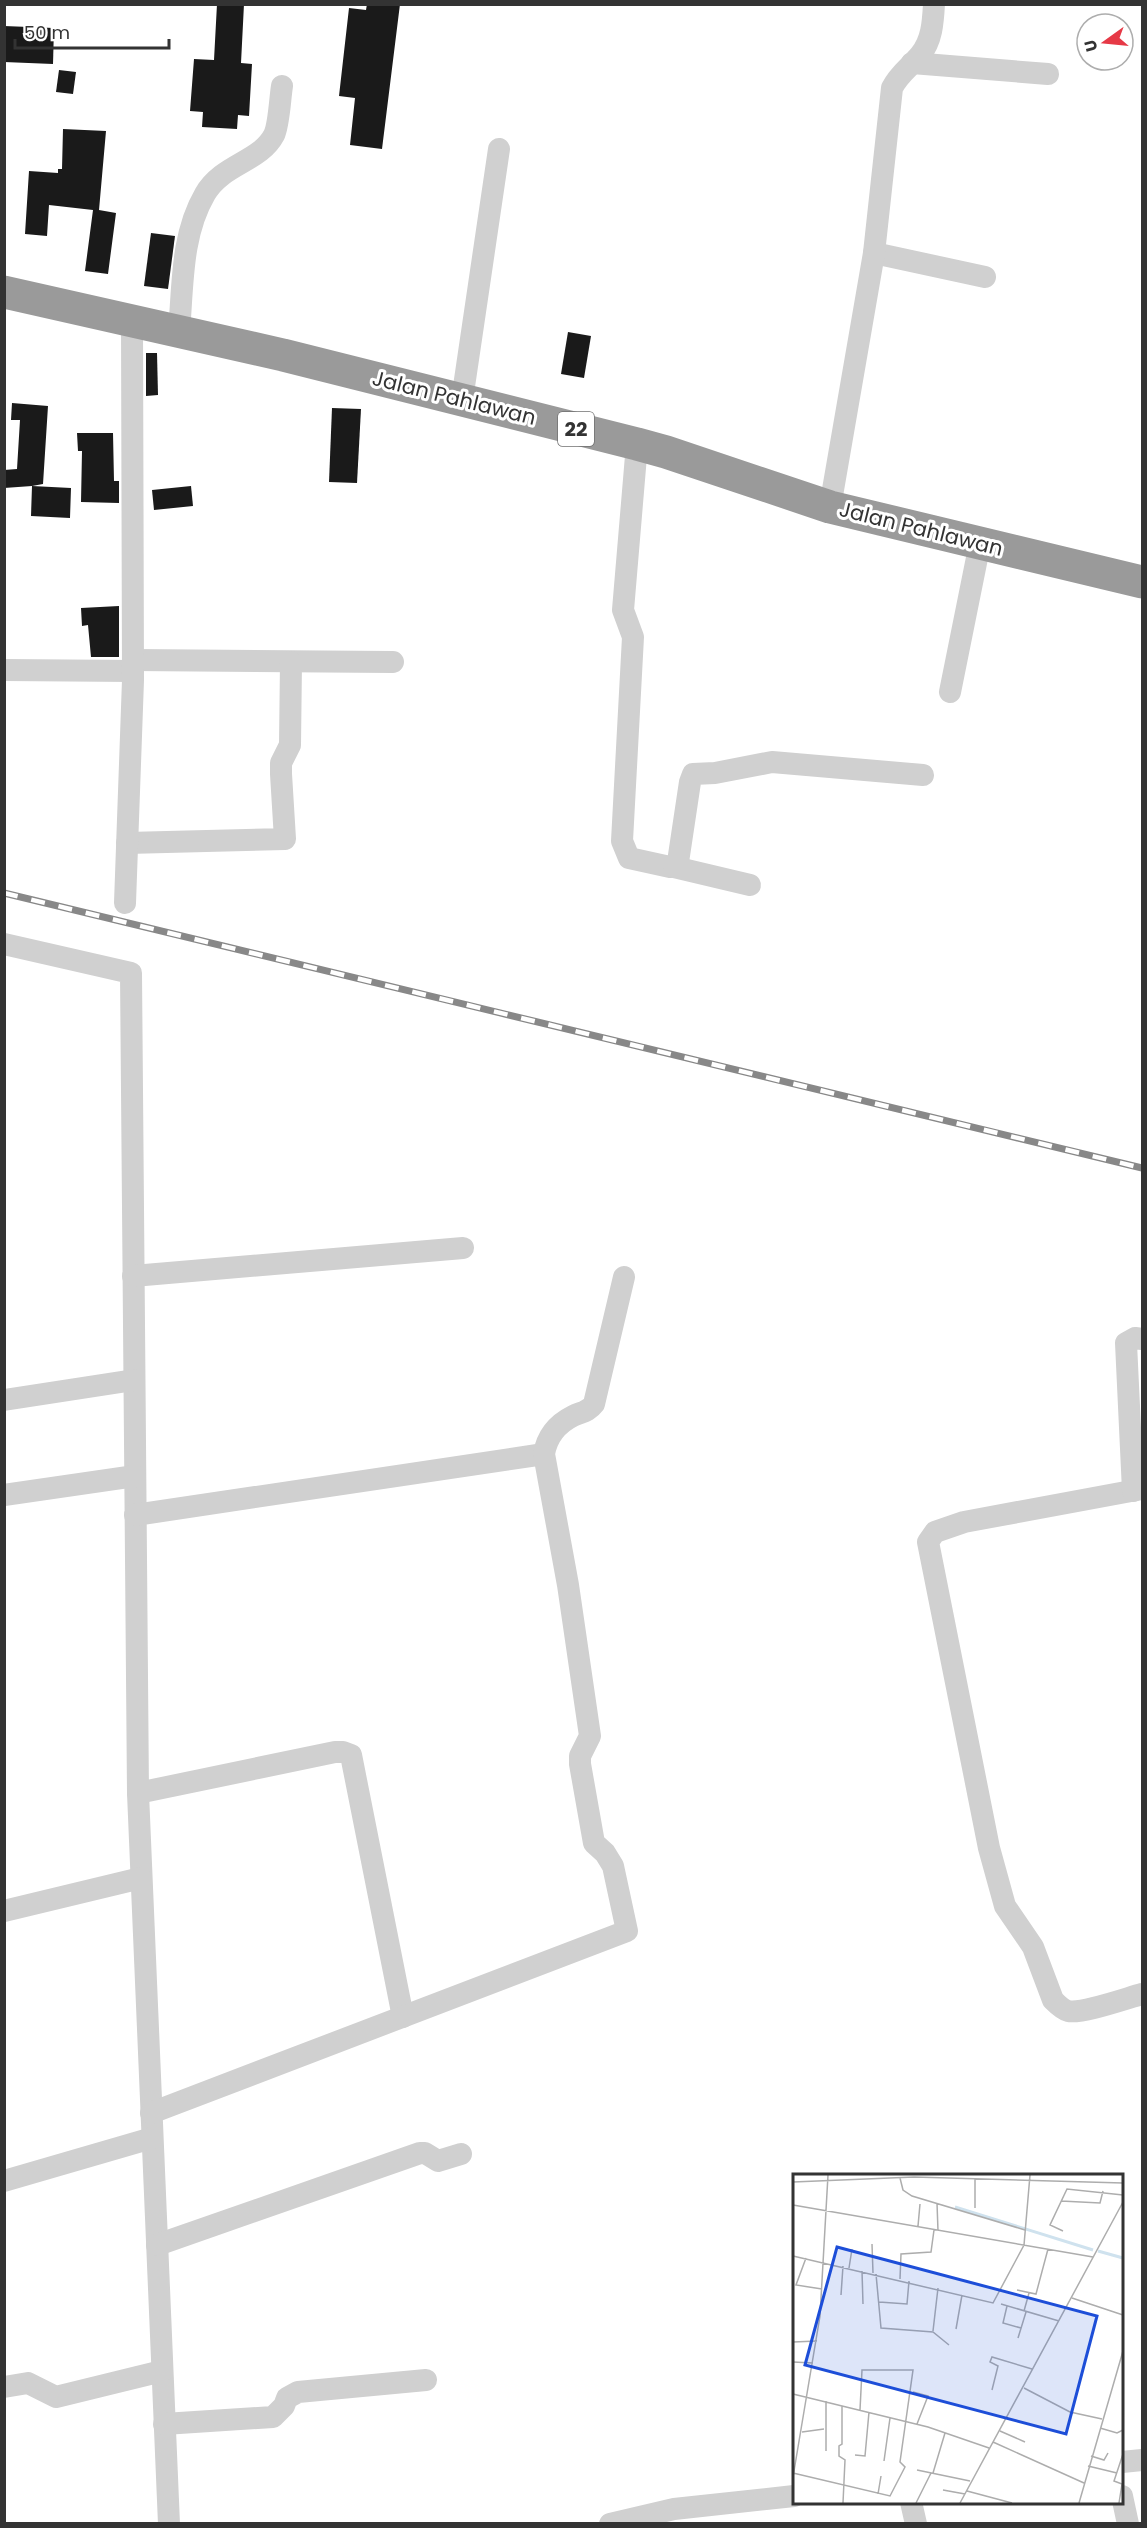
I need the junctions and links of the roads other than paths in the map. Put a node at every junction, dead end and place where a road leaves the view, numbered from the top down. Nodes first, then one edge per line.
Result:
1 (934, 4) edge
2 (912, 63) junction
3 (1048, 74) dead end
4 (282, 86) dead end
5 (499, 149) dead end
6 (874, 253) junction
7 (985, 277) dead end
8 (4, 292) edge
9 (132, 322) junction
10 (179, 332) junction
11 (462, 400) junction
12 (637, 444) junction
13 (830, 507) junction
14 (980, 543) junction
15 (1143, 582) edge
16 (291, 662) junction
17 (393, 662) dead end
18 (133, 665) junction
19 (4, 670) edge
20 (950, 692) dead end
21 (923, 775) dead end
22 (127, 843) junction
23 (674, 867) junction
24 (750, 885) dead end
25 (125, 903) dead end
26 (4, 944) edge
27 (463, 1248) dead end
28 (133, 1276) junction
29 (624, 1277) dead end
30 (1143, 1339) edge
31 (134, 1380) junction
32 (4, 1400) edge
33 (544, 1454) junction
34 (135, 1476) junction
35 (1138, 1490) edge
36 (4, 1495) edge
37 (135, 1515) junction
38 (138, 1793) junction
39 (141, 1878) junction
40 (4, 1911) edge
41 (1143, 1994) edge
42 (403, 2017) junction
43 (151, 2113) junction
44 (152, 2138) junction
45 (461, 2154) dead end
46 (4, 2181) edge
47 (157, 2245) junction
48 (162, 2371) junction
49 (426, 2380) dead end
50 (4, 2387) edge
51 (164, 2424) junction
52 (1143, 2460) edge
53 (1123, 2462) edge
54 (793, 2496) edge
55 (1123, 2500) edge
56 (911, 2504) edge
57 (169, 2523) edge
58 (610, 2523) edge
59 (916, 2523) edge
60 (1128, 2523) edge

1 - 2 street
2 - 3 street
2 - 6 street
4 - 10 street
5 - 11 street
6 - 7 street
6 - 13 street
8 - 9 highway, Jalan Pahlawan / 22
9 - 10 highway, Jalan Pahlawan / 22
9 - 18 street
10 - 11 highway, Jalan Pahlawan / 22
11 - 12 highway, Jalan Pahlawan / 22
12 - 13 highway, Jalan Pahlawan / 22
12 - 23 street
13 - 14 highway, Jalan Pahlawan / 22
14 - 15 highway, Jalan Pahlawan / 22
14 - 20 street
16 - 17 street
16 - 18 street
16 - 22 street
18 - 19 street
18 - 22 street
21 - 23 street
22 - 25 street
23 - 24 street
26 - 28 street
27 - 28 street
28 - 31 street
29 - 33 street
30 - 35 street
31 - 32 street
31 - 34 street
33 - 37 street
33 - 42 street
34 - 36 street
34 - 37 street
35 - 41 street
37 - 38 street
38 - 39 street
38 - 42 street
39 - 40 street
39 - 43 street
42 - 43 street
43 - 44 street
44 - 46 street
44 - 47 street
45 - 47 street
47 - 48 street
48 - 50 street
48 - 51 street
49 - 51 street
51 - 57 street
52 - 53 street
54 - 58 street
55 - 60 street
56 - 59 street

